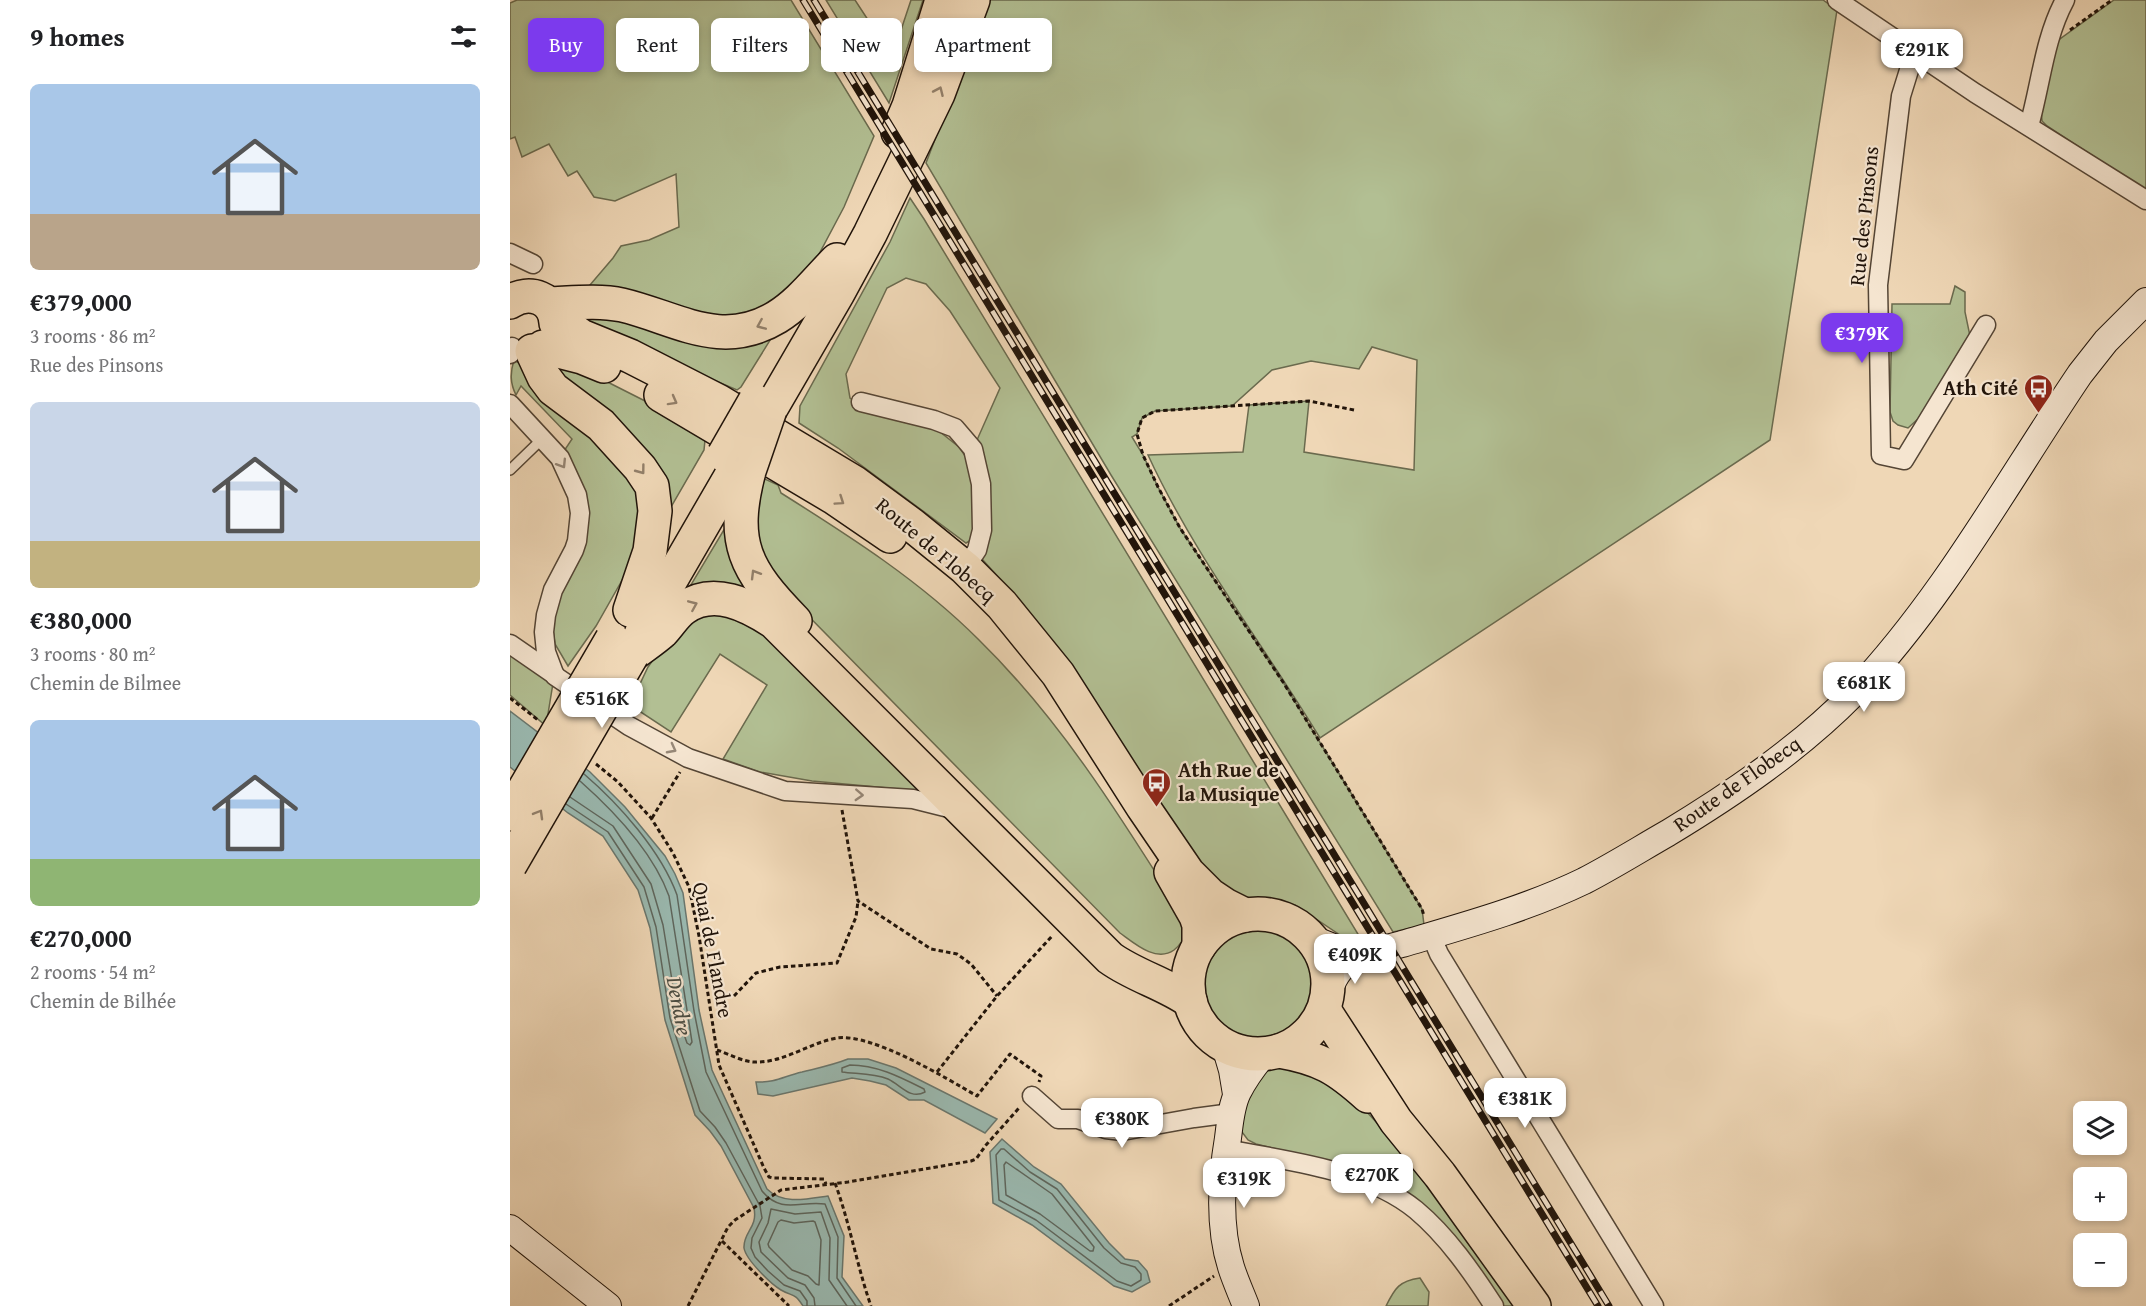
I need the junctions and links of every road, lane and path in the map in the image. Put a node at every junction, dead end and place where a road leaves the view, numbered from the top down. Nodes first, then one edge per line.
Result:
1 (942, 0) edge
2 (973, 0) edge
3 (1837, 0) edge
4 (2065, 0) edge
5 (2112, 0) edge
6 (2046, 47) junction
7 (1914, 54) junction
8 (2029, 126) junction
9 (2146, 200) edge
10 (510, 253) edge
11 (837, 260) junction
12 (533, 264) dead end
13 (510, 302) edge
14 (2146, 302) edge
15 (553, 311) junction
16 (1986, 325) dead end
17 (521, 349) edge
18 (861, 402) dead end
19 (510, 404) edge
20 (762, 406) junction
21 (1354, 410) dead end
22 (541, 440) junction
23 (737, 463) junction
24 (510, 470) edge
25 (965, 568) junction
26 (630, 610) junction
27 (510, 644) edge
28 (622, 647) junction
29 (555, 676) junction
30 (510, 698) edge
31 (546, 726) dead end
32 (688, 758) junction
33 (591, 761) dead end
34 (839, 794) junction
35 (962, 811) junction
36 (510, 814) edge
37 (651, 818) junction
38 (510, 865) edge
39 (858, 901) junction
40 (1245, 915) junction
41 (1068, 918) junction
42 (1431, 935) junction
43 (1313, 939) junction
44 (1196, 952) junction
45 (1356, 956) junction
46 (734, 996) dead end
47 (997, 996) junction
48 (1190, 1001) junction
49 (1325, 1002) junction
50 (1225, 1046) junction
51 (717, 1050) junction
52 (1271, 1052) junction
53 (937, 1072) junction
54 (1032, 1096) junction
55 (1234, 1104) junction
56 (1396, 1121) junction
57 (1226, 1149) junction
58 (835, 1183) junction
59 (824, 1185) junction
60 (510, 1228) edge
61 (722, 1241) junction
62 (1230, 1265) junction
63 (608, 1306) edge
64 (688, 1306) edge
65 (789, 1306) edge
66 (871, 1306) edge
67 (1169, 1306) edge
68 (1246, 1306) edge
69 (1494, 1306) edge
70 (1533, 1306) edge
71 (1654, 1306) edge

1 - 11 highway
20 -> 2 highway
3 - 7 street
4 - 6 street
5 - 6 path
6 - 8 street
7 - 8 street
7 - 16 street, Rue des Pinsons
8 - 9 street
10 - 12 street
11 -> 15 highway
11 - 20 highway
13 - 15 highway
14 - 42 street, Route de Flobecq
15 - 17 highway
15 - 25 highway, Route de Flobecq
17 -> 26 highway
17 -> 44 highway, Route de Flobecq
18 - 25 street
19 - 22 street
20 - 23 highway, bridge
21 - 42 path
22 - 24 lane
22 -> 29 street
23 - 26 highway
23 - 28 highway
44 -> 23 highway
25 - 40 highway, Route de Flobecq
26 - 28 highway
27 - 29 street
28 -> 35 highway
28 - 36 highway, bridge
38 -> 28 highway, bridge
29 -> 32 street
30 - 31 path
32 - 34 street
32 - 37 path
33 - 37 path, Quai de Flandre
34 -> 35 street
34 - 39 path
35 - 41 highway
37 - 51 path, Quai de Flandre
39 - 46 path
39 - 47 path
40 - 43 highway
40 - 44 highway
41 - 47 path
41 - 48 highway
42 - 45 street, Route de Flobecq
42 - 71 street
43 - 45 street
43 - 49 highway
44 - 48 highway
45 - 49 street, Route de Flobecq
47 - 53 path
48 - 50 highway
49 - 52 highway
49 - 56 highway
50 - 52 highway
50 - 55 street
51 - 53 path
51 - 59 path, Quai de Flandre
52 - 55 street
52 - 56 highway
53 - 54 path
54 - 55 street
54 - 58 path
55 - 57 street
56 - 70 highway
57 - 62 street
57 - 69 street
58 - 59 path
58 - 66 path
59 - 61 path
60 - 63 street
61 - 64 path
61 - 65 path
62 - 67 path
62 - 68 street

